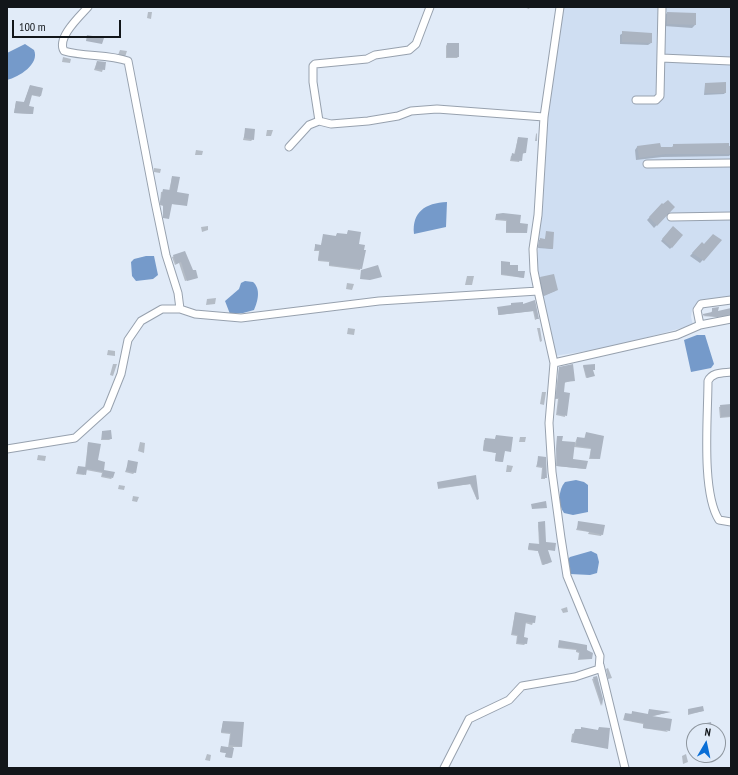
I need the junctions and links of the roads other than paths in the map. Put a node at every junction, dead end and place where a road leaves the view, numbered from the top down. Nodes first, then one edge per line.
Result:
1 (88, 7) edge
2 (430, 7) edge
3 (560, 7) edge
4 (662, 7) edge
5 (661, 58) junction
6 (731, 61) edge
7 (636, 100) dead end
8 (544, 117) junction
9 (319, 121) junction
10 (289, 147) dead end
11 (647, 164) dead end
12 (731, 164) edge
13 (731, 216) edge
14 (671, 217) dead end
15 (538, 291) junction
16 (731, 300) edge
17 (180, 309) junction
18 (731, 319) edge
19 (700, 325) junction
20 (554, 363) junction
21 (731, 372) edge
22 (7, 449) edge
23 (731, 522) edge
24 (600, 665) junction
25 (444, 768) edge
26 (625, 768) edge

1 - 17 street
2 - 9 street
3 - 8 street
4 - 5 street
5 - 6 street
5 - 7 street
8 - 9 street
8 - 15 street
9 - 10 street
11 - 12 street
13 - 14 street
15 - 17 street
15 - 20 street
16 - 19 street
17 - 22 street
18 - 19 street
19 - 20 street
20 - 24 street
21 - 23 street
24 - 25 street
24 - 26 street

